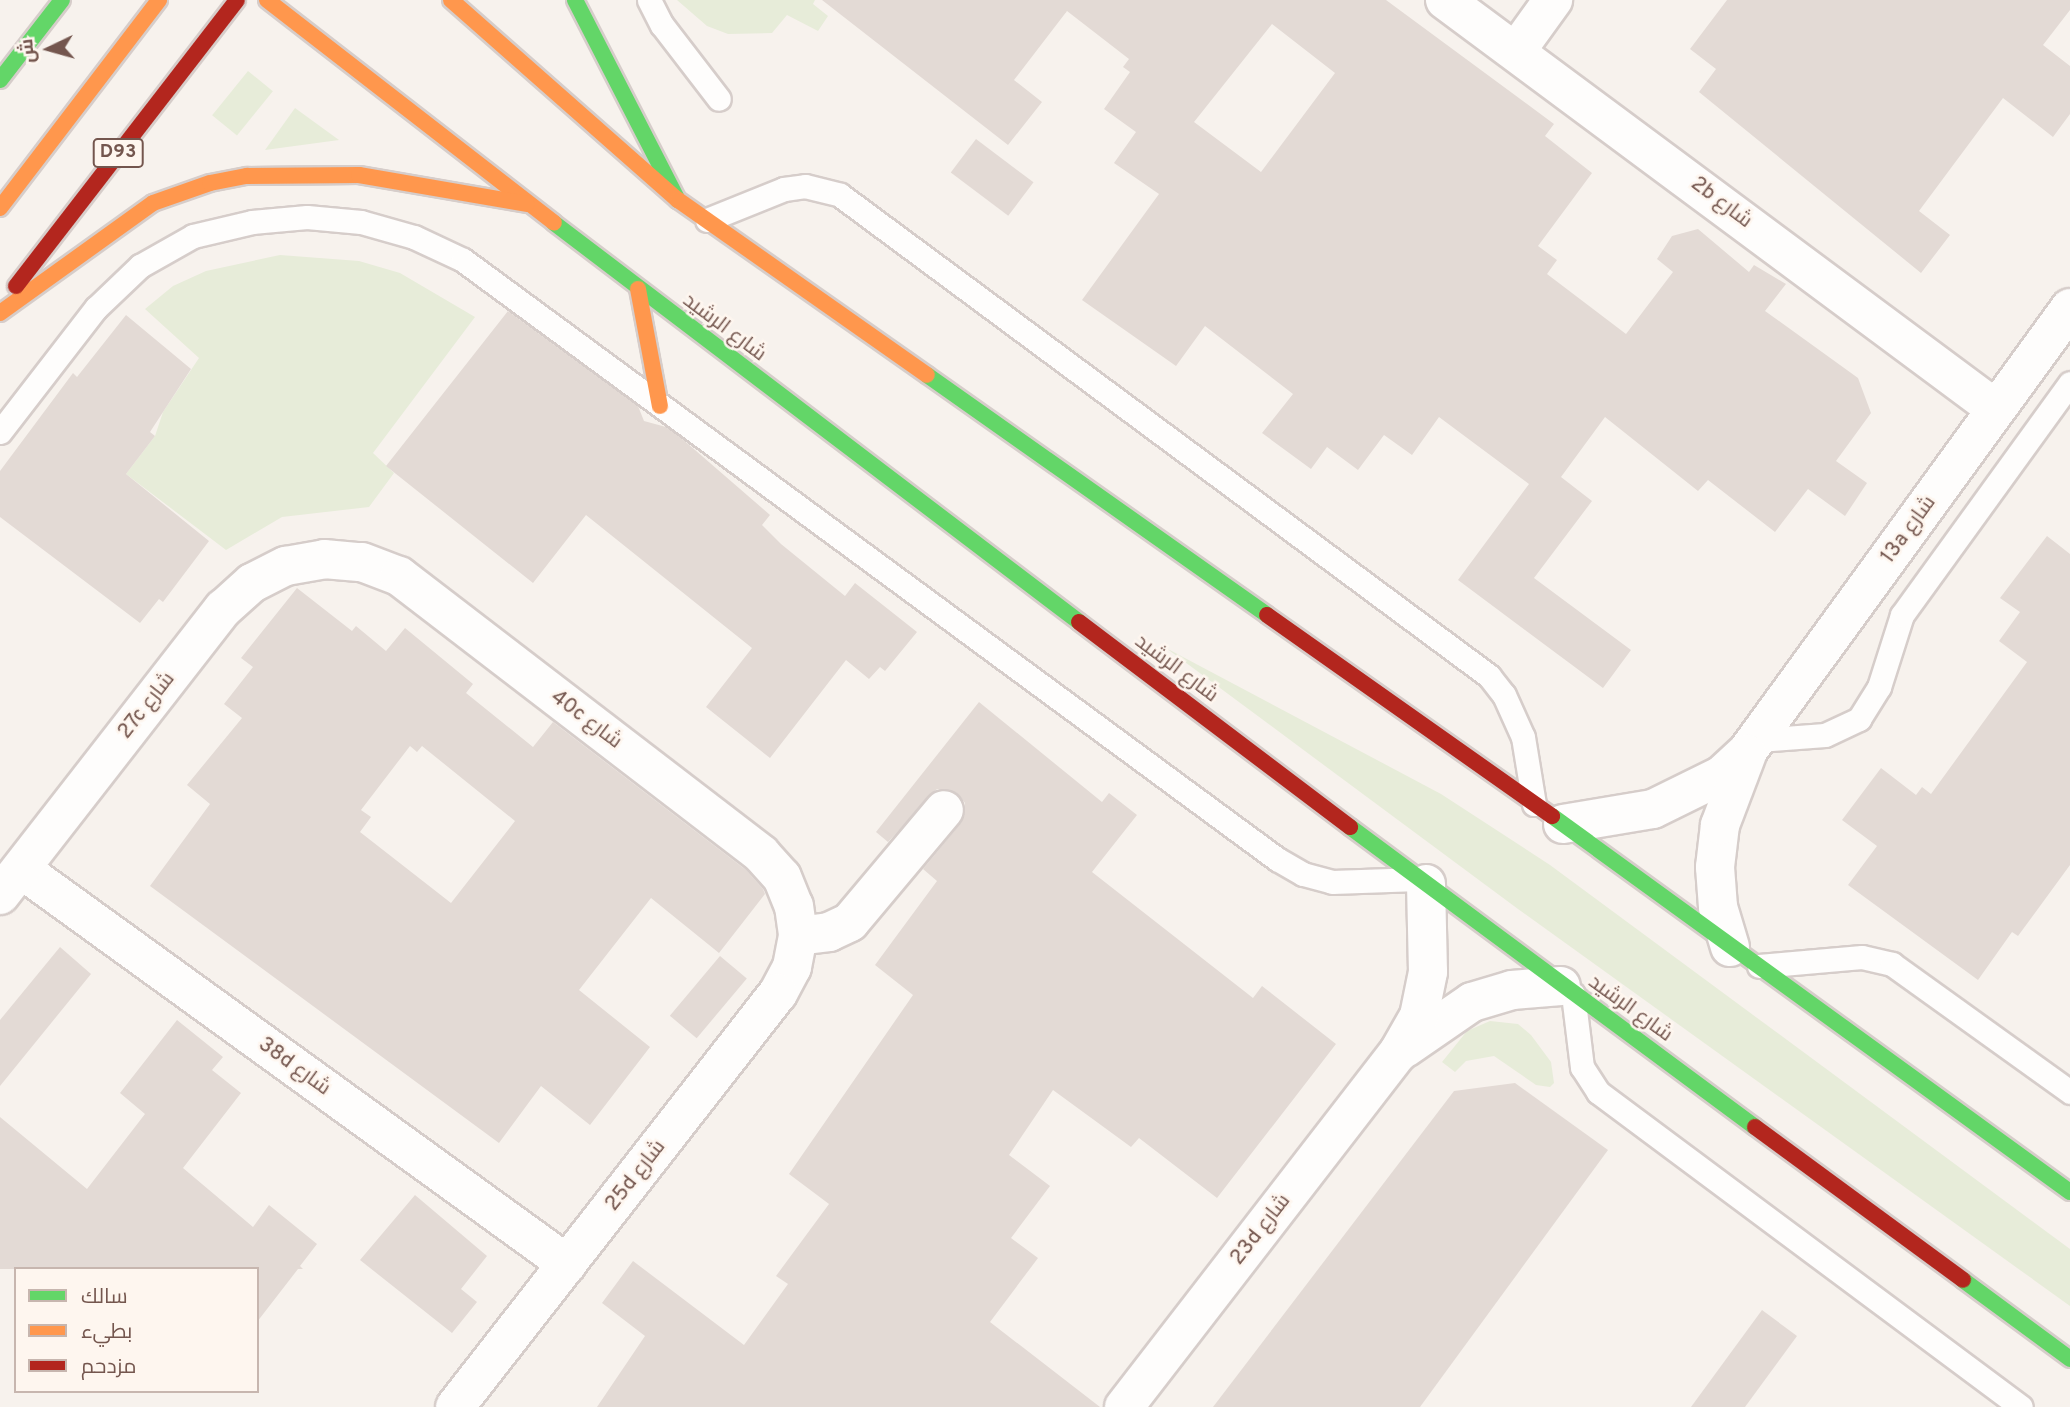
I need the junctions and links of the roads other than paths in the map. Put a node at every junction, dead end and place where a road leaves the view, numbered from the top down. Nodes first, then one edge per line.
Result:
1 (62, 0) edge
2 (159, 0) edge
3 (237, 0) edge
4 (267, 0) edge
5 (451, 0) edge
6 (575, 0) edge
7 (649, 0) edge
8 (1445, 0) edge
9 (1553, 0) edge
10 (1517, 50) junction
11 (0, 80) edge
12 (719, 99) dead end
13 (678, 200) junction
14 (527, 204) junction
15 (0, 208) edge
16 (707, 220) junction
17 (638, 289) junction
18 (0, 307) edge
19 (2070, 308) edge
20 (0, 313) edge
21 (2070, 383) edge
22 (660, 406) junction
23 (1996, 409) junction
24 (0, 432) edge
25 (324, 559) joint
26 (1753, 746) junction
27 (944, 810) dead end
28 (1548, 814) junction
29 (10, 882) edge
30 (1423, 882) junction
31 (798, 936) junction
32 (1743, 957) junction
33 (1567, 990) junction
34 (1398, 1053) junction
35 (2070, 1093) edge
36 (2070, 1192) edge
37 (567, 1264) junction
38 (2070, 1359) edge
39 (455, 1407) edge
40 (1124, 1407) edge
41 (2021, 1407) edge

1 - 11 main road
2 - 15 main road
3 - 18 main road, D93
4 - 14 main road, شارع الرشيد
5 - 13 main road
6 - 13 main road
7 - 12 lane
8 - 10 street, 2b شارع
9 - 10 street
10 - 23 street, 2b شارع
13 - 16 main road
14 - 17 main road, شارع الرشيد
14 - 20 main road
16 - 28 main road
16 - 28 lane
17 - 22 main road
17 - 30 main road, شارع الرشيد
19 - 23 street, 13a شارع
21 - 26 lane
22 - 24 lane
22 - 30 lane
23 - 26 street, 13a شارع
25 - 29 street, 27c شارع
25 - 31 street, 40c شارع
26 - 28 street, 13a شارع
26 - 32 street, 13a شارع
27 - 31 street
28 - 32 main road
29 - 37 street, 38d شارع
30 - 33 main road, شارع الرشيد
30 - 34 street, 23d شارع
31 - 37 street, 25d شارع
32 - 35 lane
32 - 36 main road
33 - 34 street, 23d شارع
33 - 38 main road, شارع الرشيد
33 - 41 lane
34 - 40 street, 23d شارع
37 - 39 street, 25d شارع

